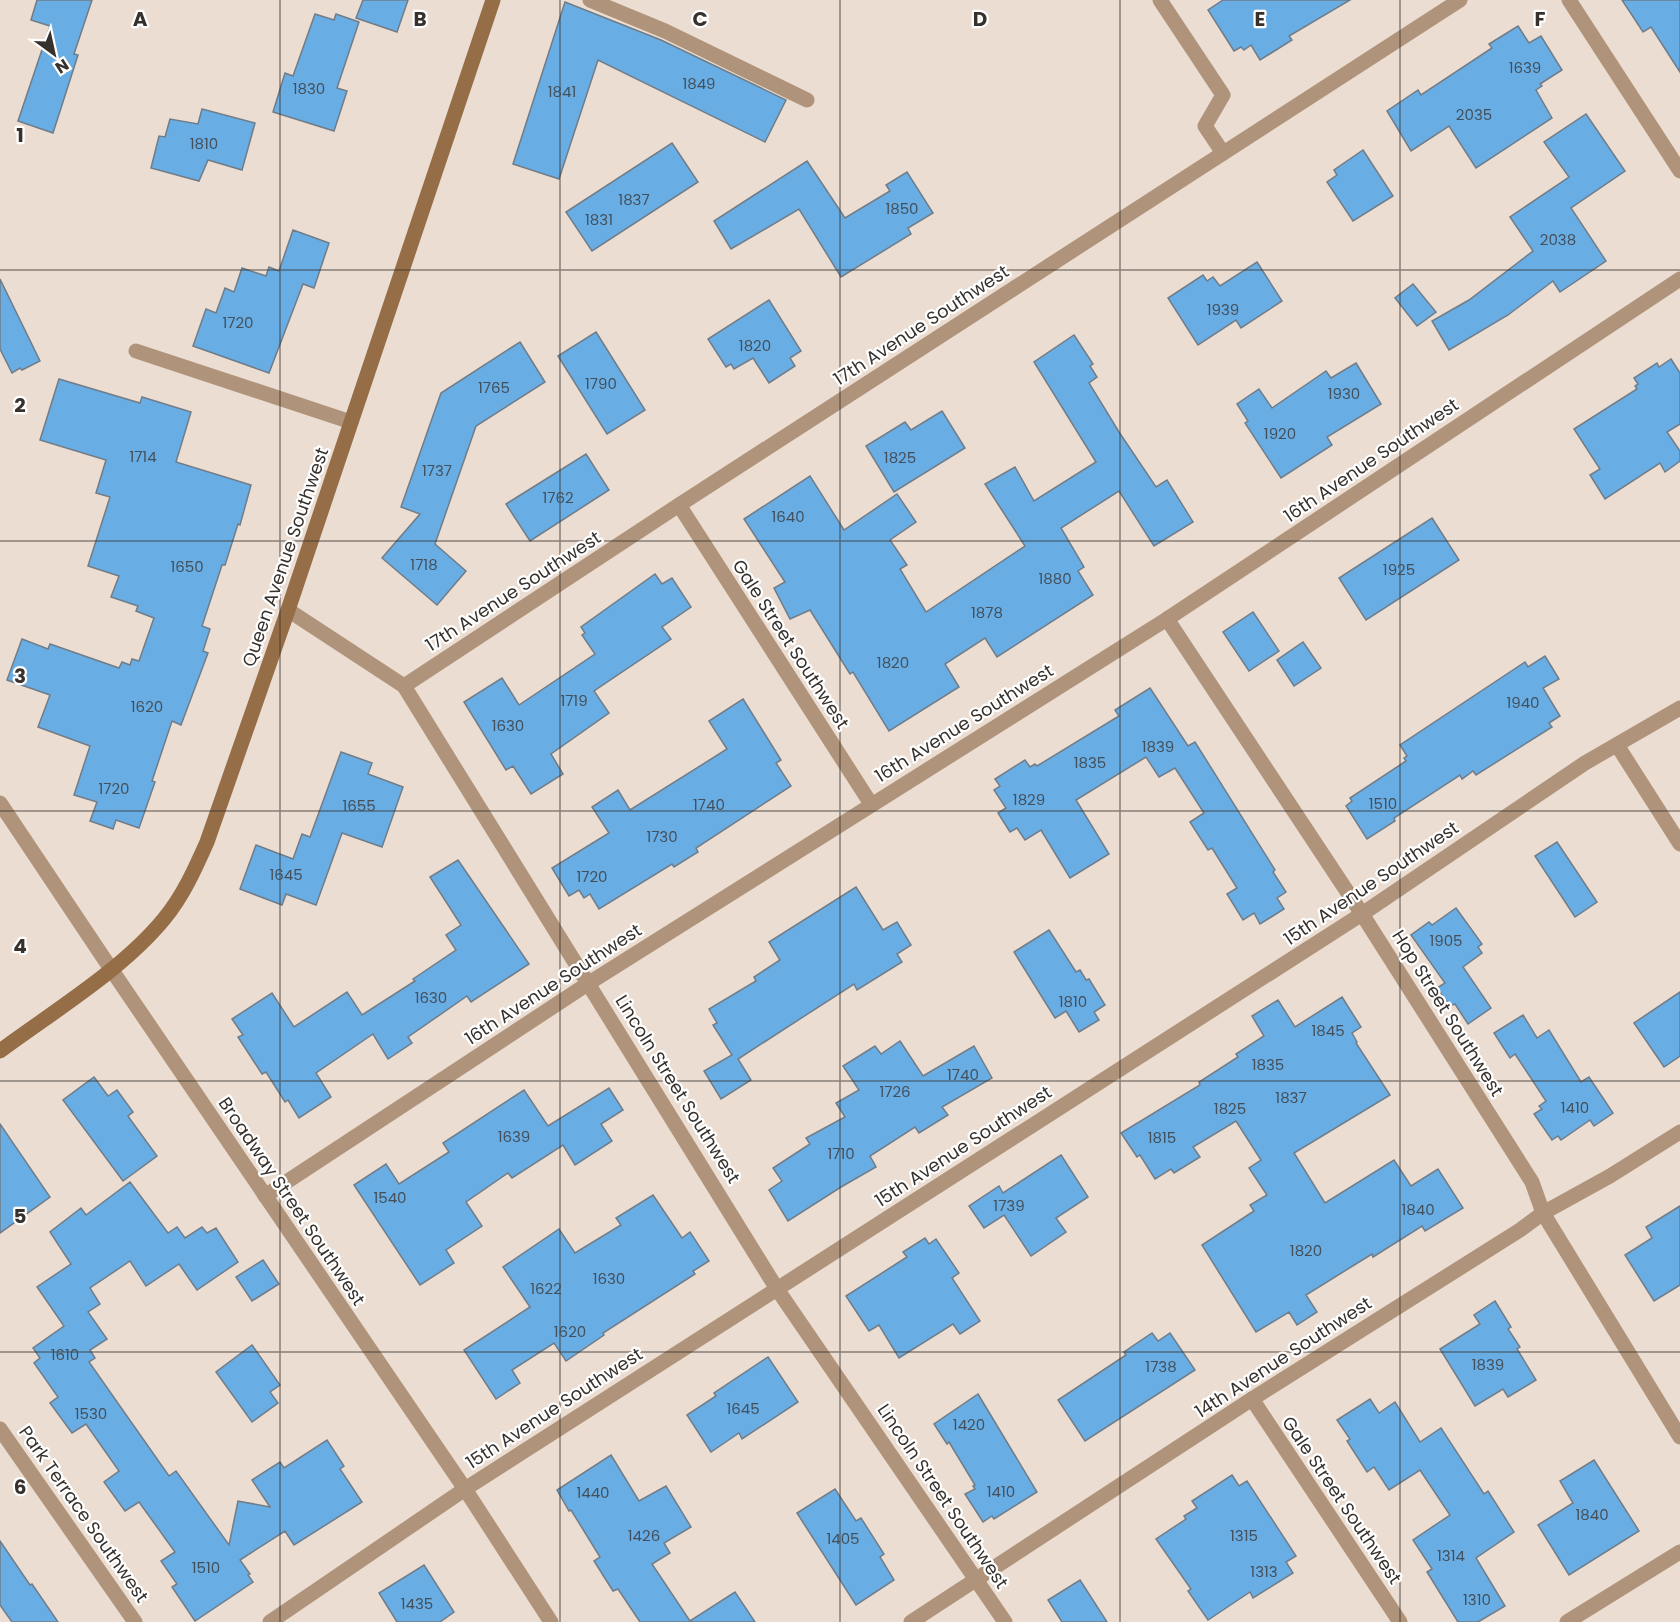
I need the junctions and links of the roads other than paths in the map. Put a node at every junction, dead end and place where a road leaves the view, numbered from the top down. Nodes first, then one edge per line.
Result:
1 (493, 0) edge
2 (590, 0) edge
3 (1160, 0) edge
4 (1460, 0) edge
5 (1569, 0) edge
6 (807, 100) dead end
7 (1224, 153) junction
8 (1680, 171) edge
9 (1680, 279) edge
10 (136, 351) dead end
11 (351, 422) junction
12 (679, 505) junction
13 (288, 610) junction
14 (1167, 619) junction
15 (404, 686) junction
16 (1680, 708) edge
17 (1617, 745) junction
18 (0, 803) edge
19 (871, 804) junction
20 (1680, 844) edge
21 (1362, 914) junction
22 (111, 969) junction
23 (589, 983) junction
24 (0, 1051) edge
25 (1680, 1132) edge
26 (265, 1196) junction
27 (1543, 1213) junction
28 (777, 1289) junction
29 (1252, 1399) junction
30 (0, 1429) edge
31 (1680, 1437) edge
32 (465, 1489) junction
33 (1680, 1552) edge
34 (977, 1579) junction
35 (135, 1622) edge
36 (270, 1622) edge
37 (551, 1622) edge
38 (911, 1622) edge
39 (1005, 1622) edge
40 (1400, 1622) edge
41 (1567, 1622) edge

1 - 11 main road, Queen Avenue Southwest
2 - 6 street
3 - 7 street
4 - 7 street, 17th Avenue Southwest
5 - 8 street
7 - 12 street, 17th Avenue Southwest
9 - 14 street, 16th Avenue Southwest
10 - 11 street
11 - 13 main road, Queen Avenue Southwest
12 - 15 street, 17th Avenue Southwest
12 - 19 street, Gale Street Southwest
13 - 15 street, Lincoln Street Southwest
13 - 22 main road, Queen Avenue Southwest
14 - 19 street, 16th Avenue Southwest
14 - 21 street, Hop Street Southwest
15 - 23 street, Lincoln Street Southwest
16 - 17 street, 15th Avenue Southwest
17 - 20 street
17 - 21 street, 15th Avenue Southwest
18 - 22 street, Broadway Street Southwest
19 - 23 street, 16th Avenue Southwest
21 - 27 street, Hop Street Southwest
21 - 28 street, 15th Avenue Southwest
22 - 24 main road, Queen Avenue Southwest
22 - 26 street, Broadway Street Southwest
23 - 26 street, 16th Avenue Southwest
23 - 28 street, Lincoln Street Southwest
25 - 27 street, 14th Avenue Southwest
26 - 32 street, Broadway Street Southwest
27 - 29 street, 14th Avenue Southwest
27 - 31 street, Hop Street Southwest
28 - 32 street, 15th Avenue Southwest
28 - 34 street, Lincoln Street Southwest
29 - 34 street, 14th Avenue Southwest
29 - 40 street, Gale Street Southwest
30 - 35 street, Park Terrace Southwest
32 - 36 street, 15th Avenue Southwest
32 - 37 street, Broadway Street Southwest
33 - 41 street
34 - 38 street, 14th Avenue Southwest
34 - 39 street, Lincoln Street Southwest

